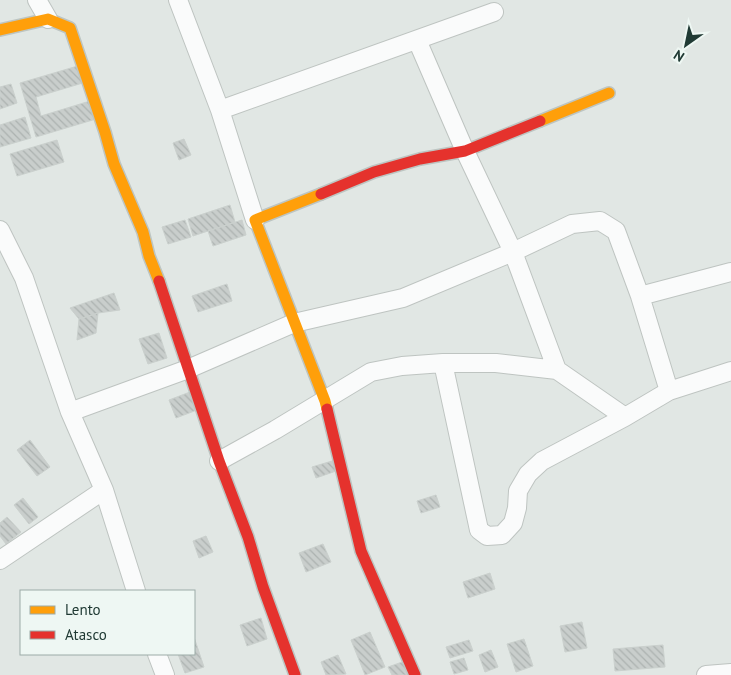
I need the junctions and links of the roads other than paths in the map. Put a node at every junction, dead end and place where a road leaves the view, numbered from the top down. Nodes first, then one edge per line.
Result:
1 (37, 0) edge
2 (178, 0) edge
3 (494, 12) dead end
4 (48, 19) junction
5 (0, 30) edge
6 (417, 40) junction
7 (609, 93) dead end
8 (220, 110) junction
9 (465, 151) junction
10 (255, 220) junction
11 (0, 230) edge
12 (513, 252) junction
13 (731, 272) edge
14 (640, 296) junction
15 (294, 323) junction
16 (443, 363) junction
17 (188, 368) junction
18 (557, 370) junction
19 (731, 371) edge
20 (669, 391) junction
21 (325, 401) junction
22 (70, 412) junction
23 (625, 417) junction
24 (219, 461) junction
25 (104, 490) junction
26 (0, 560) edge
27 (136, 590) edge
28 (157, 655) edge
29 (731, 672) edge
30 (165, 675) edge
31 (295, 675) edge
32 (415, 675) edge
33 (706, 675) edge

1 - 4 street
2 - 8 street
3 - 6 street
4 - 5 street
4 - 17 street
6 - 8 street
6 - 9 street
7 - 9 street
8 - 10 street
9 - 10 street
9 - 12 street
10 - 15 street
11 - 22 street
12 - 14 street
12 - 15 street
12 - 18 street
13 - 14 street
14 - 20 street
15 - 17 street
15 - 21 street
16 - 18 street
16 - 21 street
16 - 23 street
17 - 22 street
17 - 24 street
18 - 23 street
19 - 20 street
20 - 23 street
21 - 24 street
21 - 32 street
22 - 25 street
24 - 31 street
25 - 26 street
25 - 27 street
28 - 30 street
29 - 33 street

